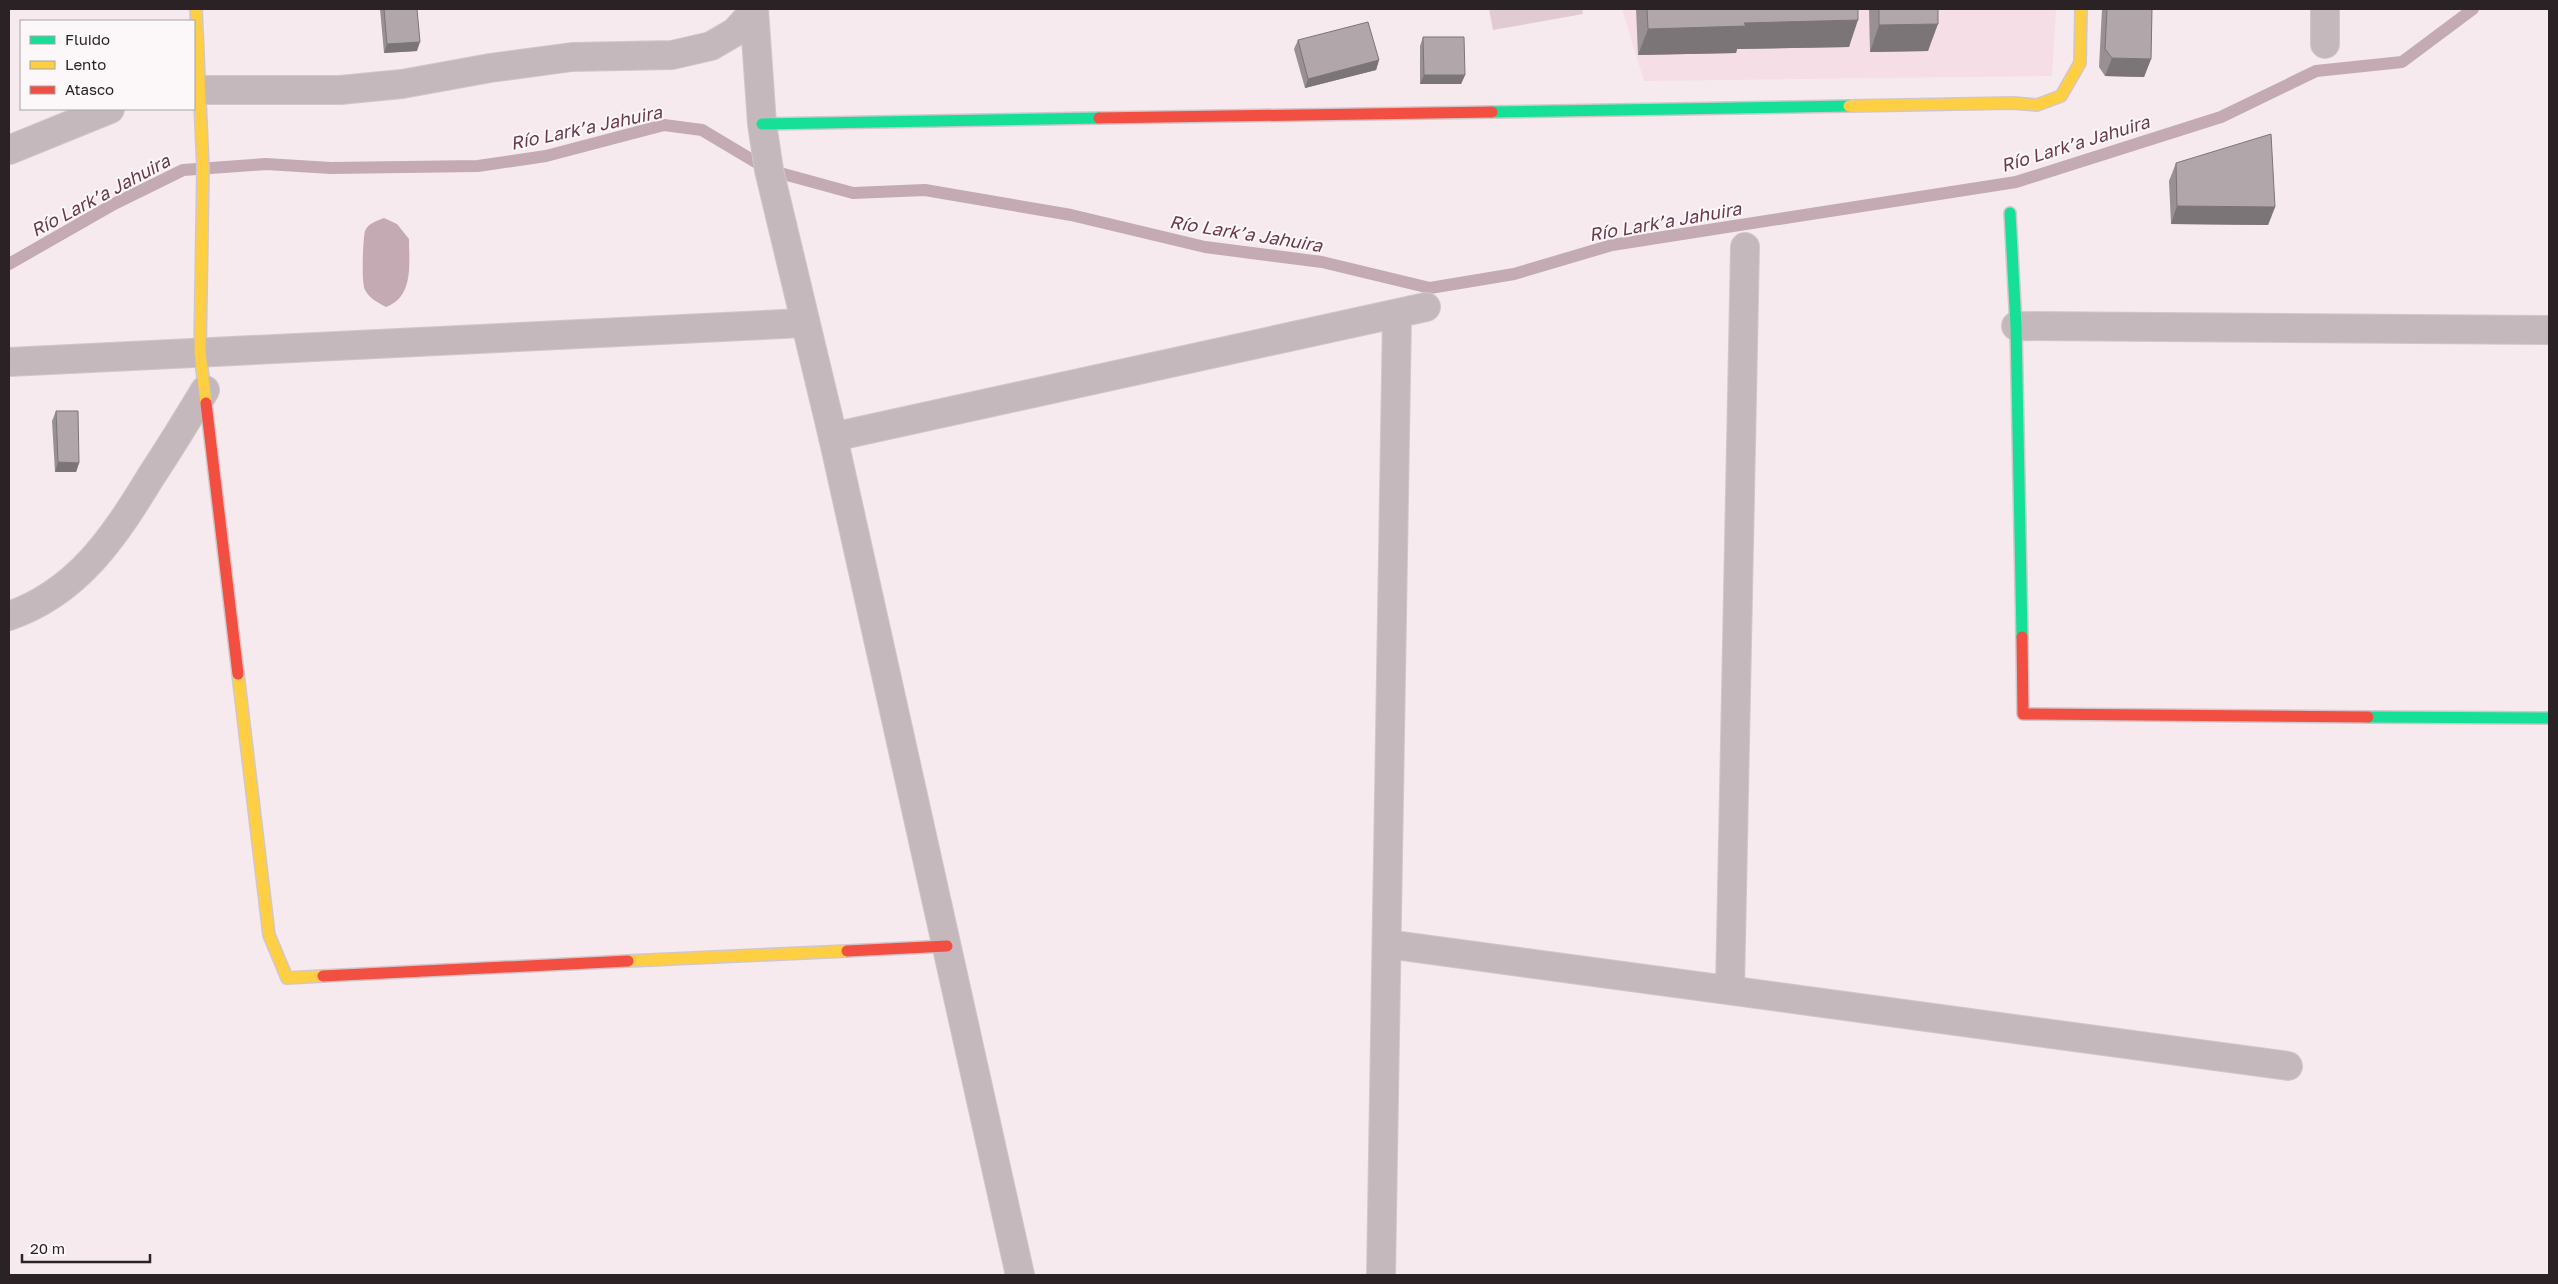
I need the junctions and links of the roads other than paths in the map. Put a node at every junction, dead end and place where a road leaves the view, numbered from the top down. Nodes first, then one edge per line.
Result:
1 (196, 9) edge
2 (2080, 9) edge
3 (2325, 9) edge
4 (754, 10) edge
5 (2325, 44) dead end
6 (196, 91) edge
7 (108, 110) edge
8 (762, 124) junction
9 (9, 150) edge
10 (2010, 213) dead end
11 (1745, 247) dead end
12 (1426, 307) dead end
13 (1397, 315) junction
14 (804, 323) junction
15 (2016, 326) junction
16 (2549, 330) edge
17 (200, 352) junction
18 (9, 362) edge
19 (205, 390) junction
20 (833, 437) junction
21 (9, 616) edge
22 (2549, 718) edge
23 (1387, 944) junction
24 (947, 946) junction
25 (1730, 990) junction
26 (2288, 1066) dead end
27 (1020, 1275) edge
28 (1381, 1275) edge

1 - 6 street
2 - 8 street
3 - 5 street
4 - 6 street
4 - 8 street
6 - 17 street
7 - 9 street
8 - 14 street
10 - 15 street
11 - 25 street
12 - 13 street
13 - 20 street
13 - 23 street
14 - 17 street
14 - 20 street
15 - 16 street
15 - 22 street
17 - 18 street
17 - 19 street
19 - 21 street
19 - 24 street
20 - 24 street
23 - 25 street
23 - 28 street
24 - 27 street
25 - 26 street

